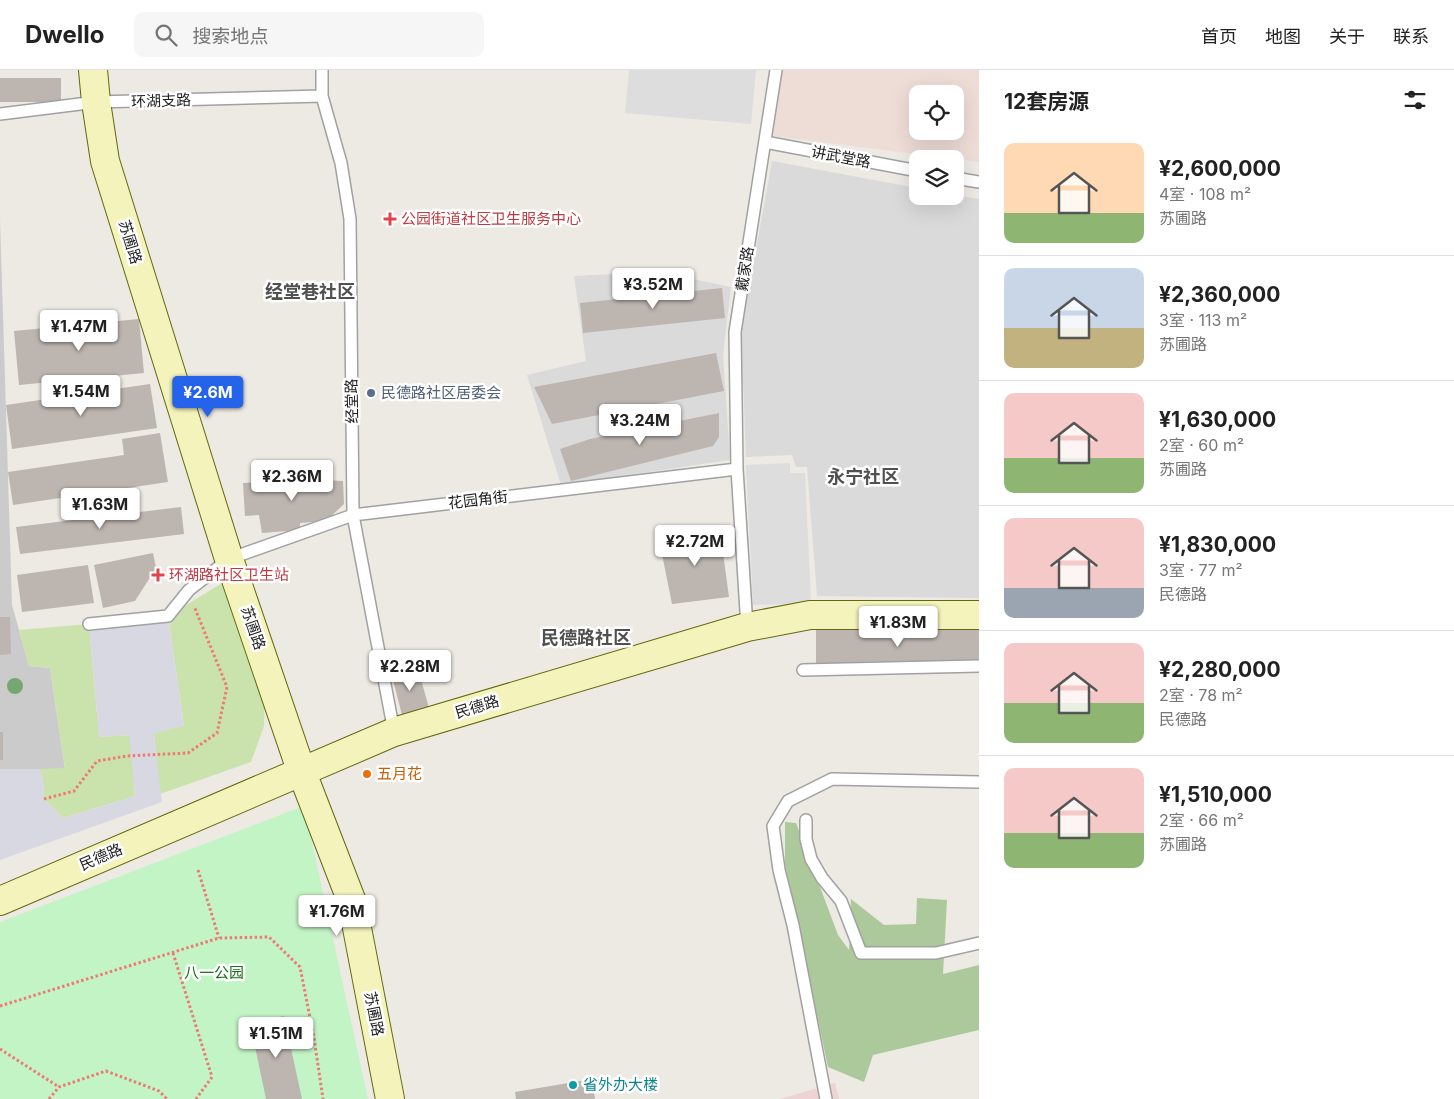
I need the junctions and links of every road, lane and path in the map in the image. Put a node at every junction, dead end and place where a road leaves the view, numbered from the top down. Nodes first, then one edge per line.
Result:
1 (93, 70) edge
2 (322, 70) edge
3 (776, 70) edge
4 (322, 96) junction
5 (96, 102) junction
6 (0, 114) edge
7 (766, 142) junction
8 (909, 169) edge
9 (964, 180) edge
10 (979, 182) edge
11 (738, 469) junction
12 (353, 515) junction
13 (229, 559) junction
14 (189, 590) junction
15 (979, 615) edge
16 (89, 624) dead end
17 (747, 627) junction
18 (979, 666) edge
19 (803, 670) dead end
20 (394, 732) junction
21 (301, 770) junction
22 (979, 782) edge
23 (44, 799) dead end
24 (806, 820) dead end
25 (198, 870) dead end
26 (0, 901) edge
27 (219, 938) junction
28 (979, 944) edge
29 (173, 953) junction
30 (0, 1006) edge
31 (0, 1049) edge
32 (59, 1087) junction
33 (49, 1099) edge
34 (167, 1099) edge
35 (196, 1099) edge
36 (322, 1099) edge
37 (390, 1099) edge
38 (826, 1099) edge

1 - 5 main road, 苏圃路
2 - 4 lane, 经堂路
3 - 7 lane, 戴家路
4 - 5 lane, 环湖支路
4 - 12 lane, 经堂路
5 - 6 lane, 环湖支路
5 - 13 main road, 苏圃路
7 - 8 lane, 讲武堂路
7 - 11 lane, 戴家路
9 - 10 lane
11 - 12 lane, 花园角街
11 - 17 lane
12 - 13 lane, 花园角街
12 - 20 lane, 经堂路
13 - 14 lane, 花园角街
13 - 21 main road, 苏圃路
14 - 16 lane, 花园角街
14 - 23 path
15 - 17 main road, 民德路
17 - 20 main road, 民德路
18 - 19 lane
20 - 21 main road, 民德路
21 - 26 main road, 民德路
21 - 37 main road, 苏圃路
22 - 38 lane
24 - 28 lane
25 - 27 path
27 - 29 path
27 - 36 path
29 - 30 path
29 - 35 path
31 - 32 path
32 - 33 path
32 - 34 path

